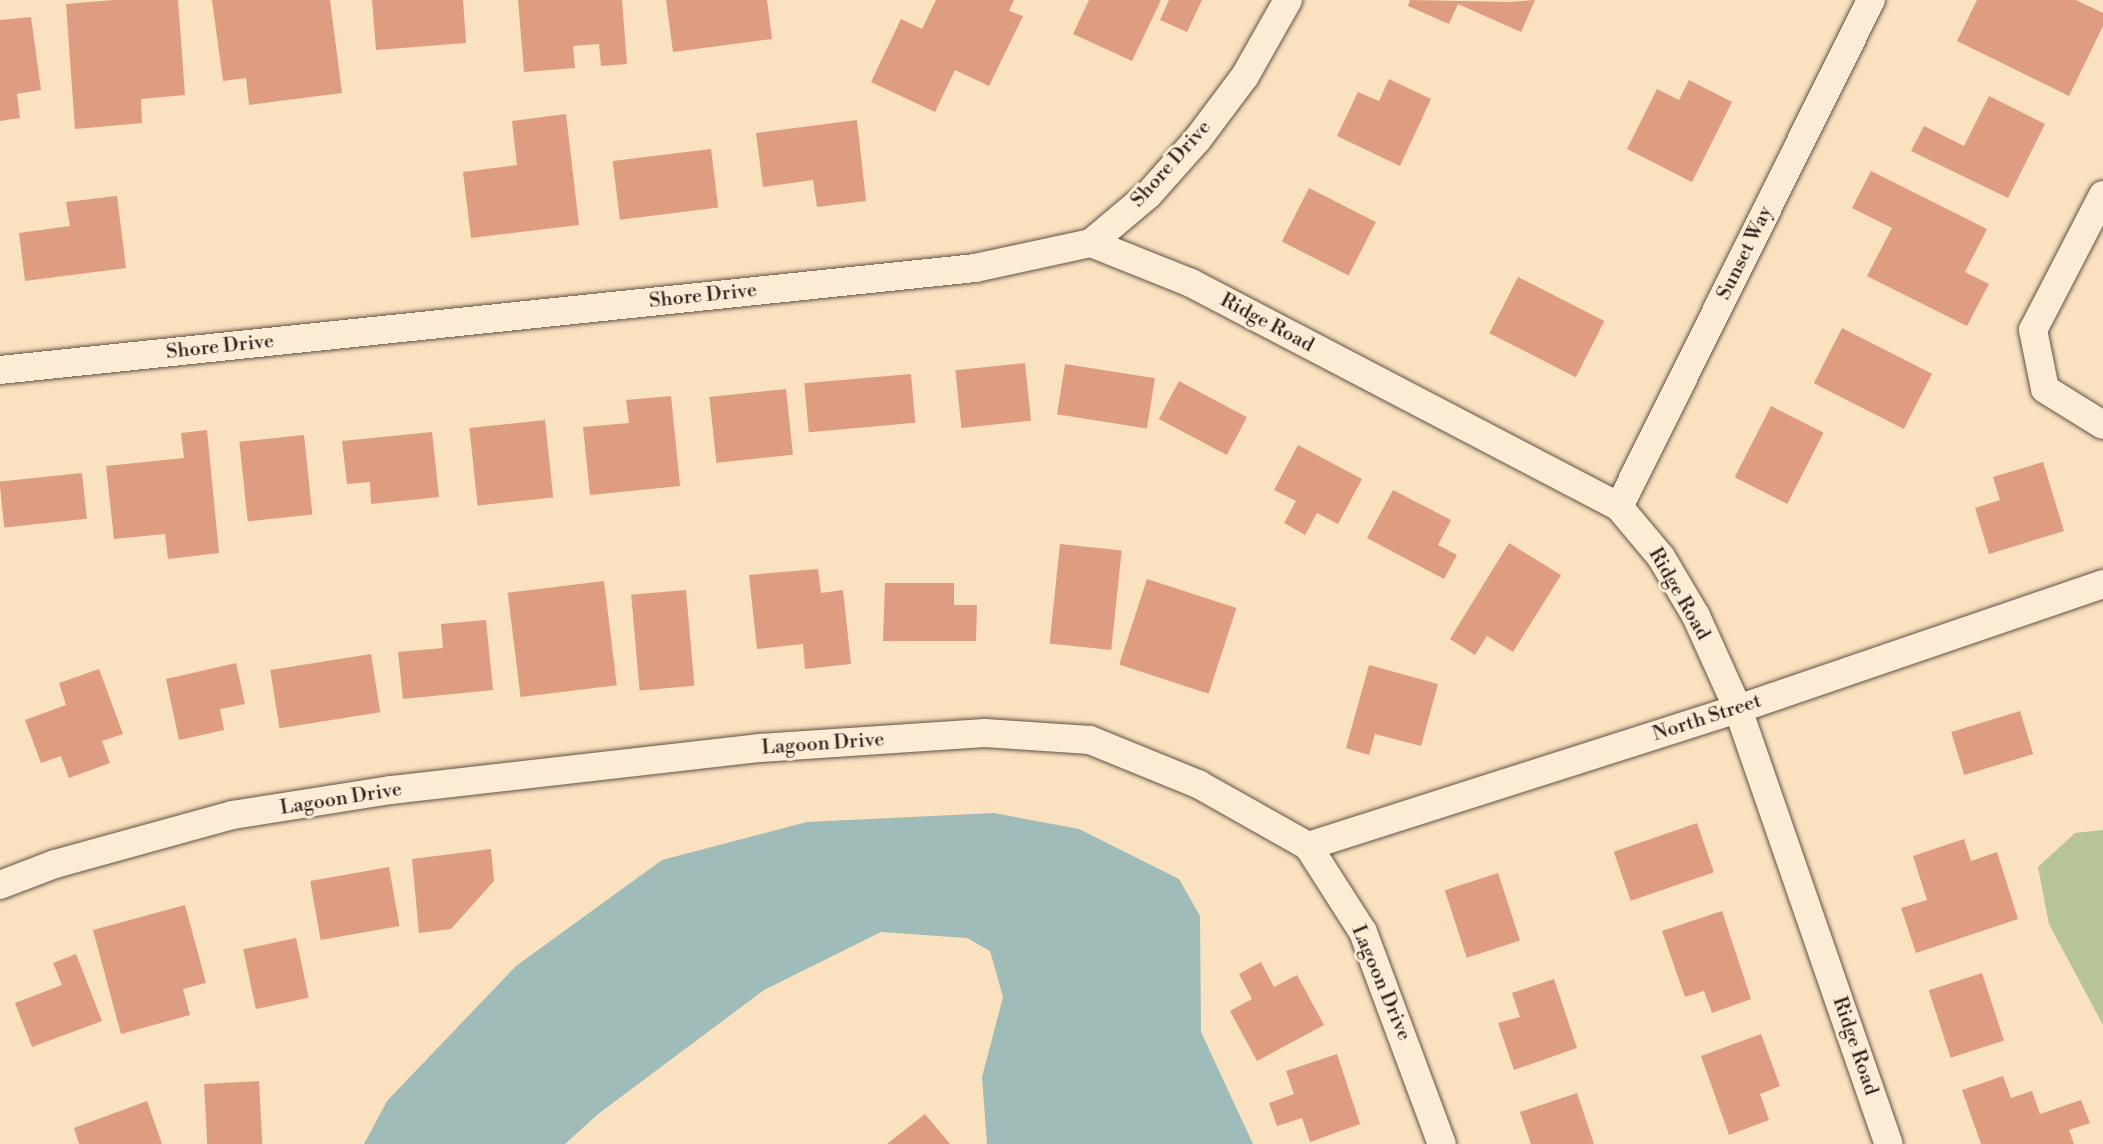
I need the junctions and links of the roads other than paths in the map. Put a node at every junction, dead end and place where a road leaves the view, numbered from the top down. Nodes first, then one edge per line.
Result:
1 (1288, 0) edge
2 (1871, 0) edge
3 (2103, 195) edge
4 (1091, 243) junction
5 (0, 370) edge
6 (2103, 425) edge
7 (1619, 507) junction
8 (2103, 584) edge
9 (1738, 709) junction
10 (1308, 846) junction
11 (0, 885) edge
12 (1442, 1144) edge
13 (1889, 1144) edge

1 - 4 street, Shore Drive
2 - 7 street, Sunset Way
3 - 6 street
4 - 5 street, Shore Drive
4 - 7 street, Ridge Road
7 - 9 street, Ridge Road
8 - 9 street, North Street
9 - 10 street, North Street
9 - 13 street, Ridge Road
10 - 11 street, Lagoon Drive
10 - 12 street, Lagoon Drive

